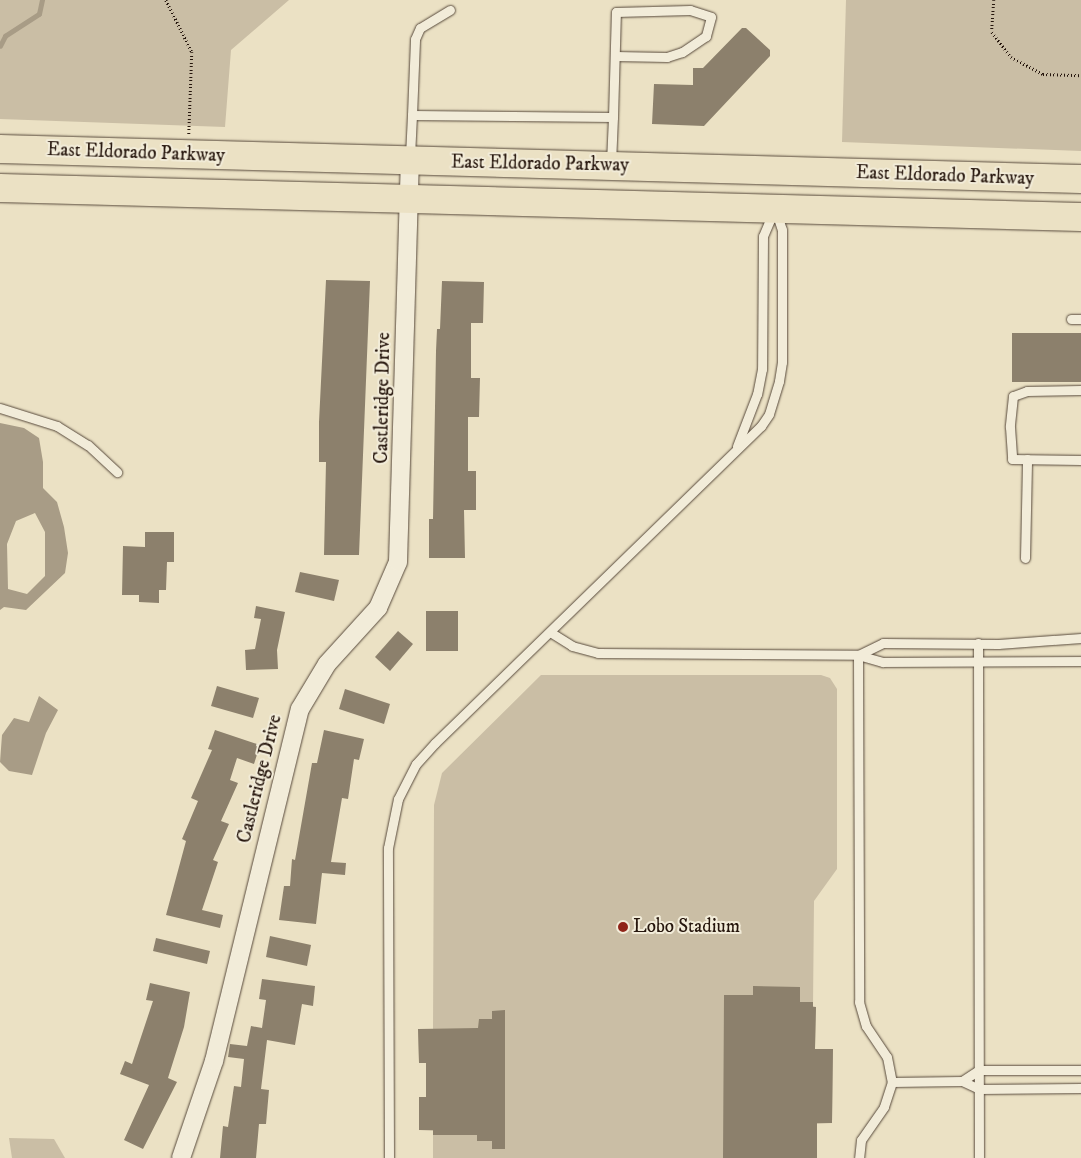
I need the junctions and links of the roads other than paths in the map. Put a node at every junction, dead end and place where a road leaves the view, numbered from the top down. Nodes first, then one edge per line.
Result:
1 (450, 10) dead end
2 (615, 56) junction
3 (412, 115) junction
4 (614, 117) junction
5 (0, 149) edge
6 (410, 161) junction
7 (611, 166) junction
8 (1081, 179) edge
9 (0, 188) edge
10 (408, 199) junction
11 (774, 208) junction
12 (1081, 217) edge
13 (1071, 319) dead end
14 (1081, 319) edge
15 (1081, 390) edge
16 (0, 408) edge
17 (737, 446) junction
18 (1027, 459) junction
19 (1081, 460) edge
20 (117, 472) dead end
21 (1025, 558) dead end
22 (550, 632) junction
23 (1081, 638) edge
24 (978, 643) junction
25 (858, 655) junction
26 (1081, 661) edge
27 (978, 663) junction
28 (979, 1070) junction
29 (1081, 1070) edge
30 (962, 1081) junction
31 (892, 1082) junction
32 (1081, 1088) edge
33 (979, 1089) junction
34 (181, 1158) edge
35 (389, 1158) edge
36 (859, 1158) edge
37 (979, 1158) edge

1 - 3 lane
2 - 2 lane
2 - 4 lane
3 - 4 lane
3 - 6 lane
4 - 7 lane
5 - 6 main road, East Eldorado Parkway
6 - 7 main road, East Eldorado Parkway
6 - 10 street, Castleridge Drive
7 - 8 main road, East Eldorado Parkway
9 - 10 main road, East Eldorado Parkway
10 - 11 main road, East Eldorado Parkway
10 - 34 street, Castleridge Drive
11 - 12 main road, East Eldorado Parkway
11 - 17 lane
11 - 17 lane
13 - 14 lane
15 - 18 lane
16 - 20 lane
17 - 22 lane
18 - 19 lane
18 - 21 lane
22 - 25 lane
22 - 35 lane
23 - 24 lane
24 - 25 lane
24 - 27 lane
25 - 27 lane
25 - 31 lane
26 - 27 lane
27 - 28 lane
28 - 29 lane
28 - 30 lane
28 - 33 lane
30 - 31 lane
30 - 33 lane
31 - 36 lane
32 - 33 lane
33 - 37 lane

